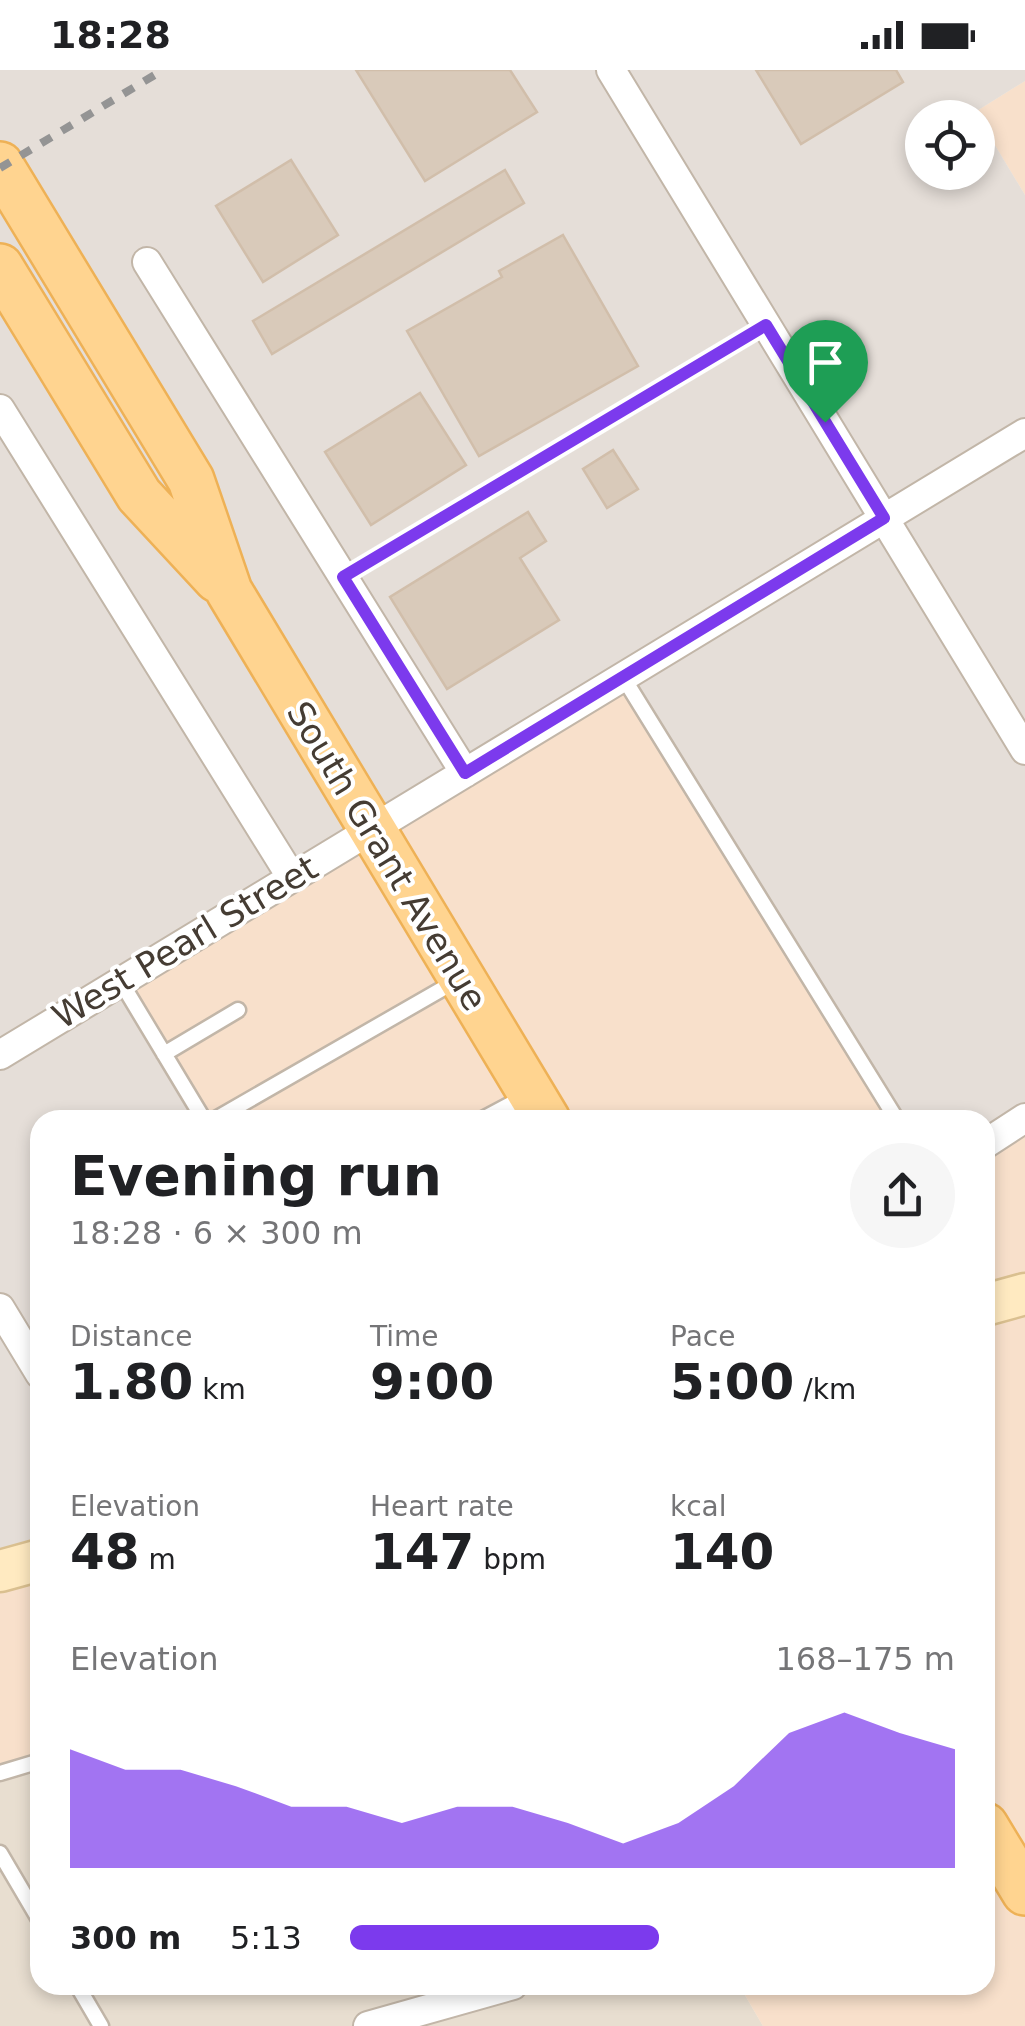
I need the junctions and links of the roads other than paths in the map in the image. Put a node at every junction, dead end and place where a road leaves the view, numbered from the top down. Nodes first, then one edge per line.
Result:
1 (612, 70) edge
2 (0, 165) edge
3 (147, 262) dead end
4 (0, 267) edge
5 (766, 325) junction
6 (0, 409) edge
7 (1025, 433) edge
8 (884, 518) junction
9 (343, 577) junction
10 (229, 591) junction
11 (623, 677) junction
12 (1025, 750) edge
13 (465, 773) junction
14 (370, 830) junction
15 (292, 878) junction
16 (460, 978) junction
17 (121, 982) junction
18 (238, 1010) dead end
19 (164, 1054) junction
20 (0, 1055) edge
21 (539, 1107) edge
22 (198, 1110) edge
23 (231, 1110) edge
24 (891, 1110) edge
25 (1025, 1118) edge
26 (995, 1138) edge
27 (1025, 1294) edge
28 (995, 1303) edge
29 (0, 1308) edge
30 (30, 1358) edge
31 (30, 1563) edge
32 (0, 1571) edge
33 (30, 1763) edge
34 (0, 1773) edge
35 (998, 1840) edge
36 (0, 1853) edge
37 (1025, 1892) edge
38 (30, 1905) edge
39 (83, 1995) edge
40 (418, 1995) edge
41 (488, 1995) edge
42 (432, 2018) edge
43 (102, 2026) edge
44 (368, 2026) edge

1 - 5 street
2 - 10 main road, South Grant Avenue
3 - 9 street
4 - 10 main road, South Grant Avenue
5 - 8 street
5 - 9 lane
6 - 15 street
7 - 8 street, West Pearl Street
8 - 11 street, West Pearl Street
8 - 12 street
9 - 13 street
10 - 14 main road, South Grant Avenue
11 - 13 street, West Pearl Street
11 - 24 lane
13 - 14 street, West Pearl Street
14 - 15 street, West Pearl Street
14 - 16 main road, South Grant Avenue
15 - 17 street, West Pearl Street
16 - 21 main road, South Grant Avenue
16 - 23 lane
17 - 19 lane
17 - 20 street, West Pearl Street
18 - 19 lane
19 - 22 lane
25 - 26 street
27 - 28 street
29 - 30 street
31 - 32 street
33 - 34 lane
35 - 37 main road
36 - 38 lane
39 - 43 lane
40 - 42 street
41 - 42 street
42 - 44 street

